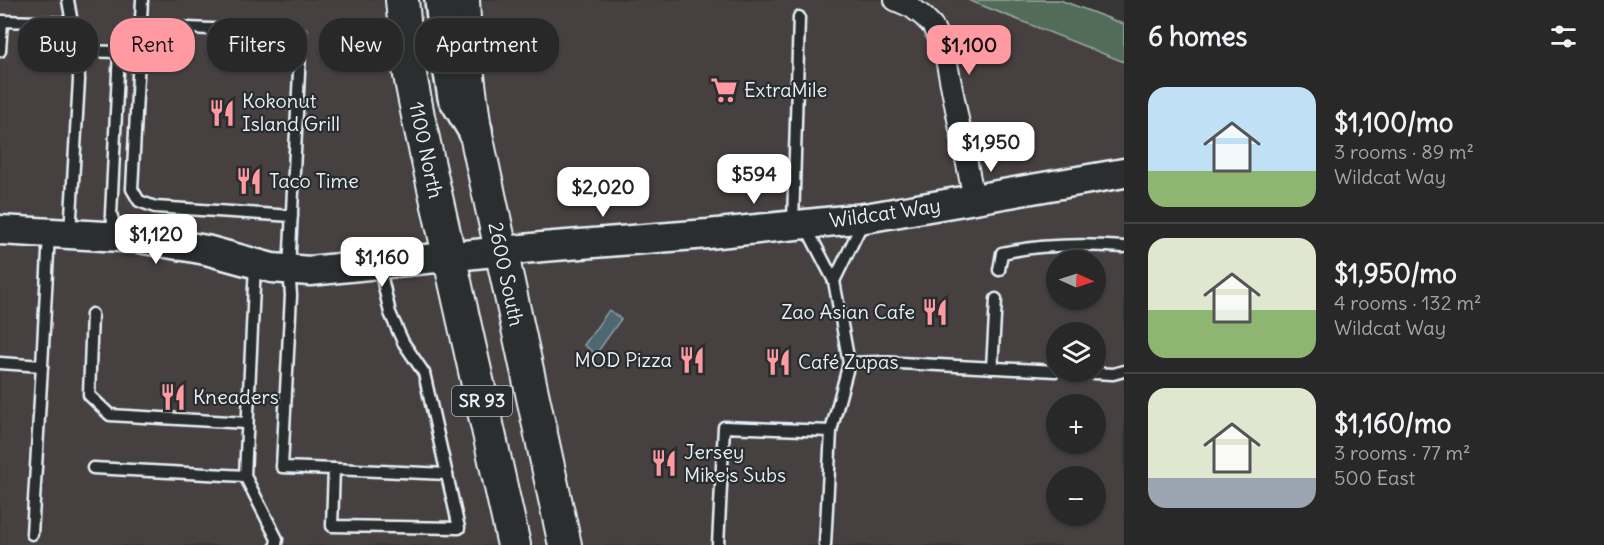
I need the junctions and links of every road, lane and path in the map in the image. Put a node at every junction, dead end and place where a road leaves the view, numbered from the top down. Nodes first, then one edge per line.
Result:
1 (68, 0) edge
2 (142, 0) edge
3 (402, 0) edge
4 (442, 0) edge
5 (463, 0) edge
6 (895, 0) edge
7 (799, 17) dead end
8 (71, 18) edge
9 (141, 18) edge
10 (18, 21) edge
11 (195, 28) edge
12 (0, 51) edge
13 (78, 72) edge
14 (118, 72) edge
15 (138, 72) edge
16 (475, 130) junction
17 (1124, 173) edge
18 (974, 199) junction
19 (292, 216) junction
20 (865, 218) junction
21 (798, 224) junction
22 (0, 230) edge
23 (60, 233) junction
24 (118, 236) junction
25 (1124, 247) edge
26 (502, 251) junction
27 (450, 256) junction
28 (255, 264) junction
29 (379, 265) junction
30 (289, 270) junction
31 (999, 270) dead end
32 (834, 281) junction
33 (996, 299) dead end
34 (92, 315) dead end
35 (0, 363) edge
36 (849, 363) junction
37 (42, 366) junction
38 (992, 368) junction
39 (1046, 371) edge
40 (1124, 371) edge
41 (1106, 374) edge
42 (247, 423) junction
43 (831, 431) junction
44 (93, 468) dead end
45 (334, 469) junction
46 (447, 474) junction
47 (244, 476) junction
48 (32, 534) dead end
49 (276, 545) edge
50 (514, 545) edge
51 (565, 545) edge
52 (718, 545) edge
53 (825, 545) edge

1 - 8 lane
2 - 9 lane
3 - 27 main road, 1100 North / SR 93
4 - 16 highway
5 - 16 main road, 2600 South / SR 93
6 - 18 street
7 - 21 lane
10 - 12 lane
11 - 19 lane
13 - 23 lane
14 - 24 lane
15 - 19 lane
16 - 26 main road, 2600 South / SR 93
17 - 18 street, Wildcat Way
18 - 20 street, Wildcat Way
19 - 30 lane
20 - 21 street, Wildcat Way
20 - 32 lane
21 - 26 street, Wildcat Way
21 - 32 lane
22 - 23 street, Wildcat Way
23 - 24 street, Wildcat Way
23 - 37 lane
24 - 28 street, Wildcat Way
25 - 31 lane
26 - 27 street, Wildcat Way
26 - 51 main road, 2600 South / SR 93
27 - 29 street, Wildcat Way
27 - 50 main road, 1100 North / SR 93
28 - 30 street, Wildcat Way
28 - 42 lane
29 - 30 street, Wildcat Way
29 - 46 lane
30 - 45 lane
32 - 36 lane
33 - 38 lane
34 - 42 lane
35 - 37 lane
36 - 38 lane
36 - 43 lane
37 - 48 lane
38 - 39 lane
40 - 41 lane
42 - 47 lane
43 - 52 lane
43 - 53 lane
44 - 47 lane
45 - 46 lane
45 - 46 lane
47 - 49 lane

